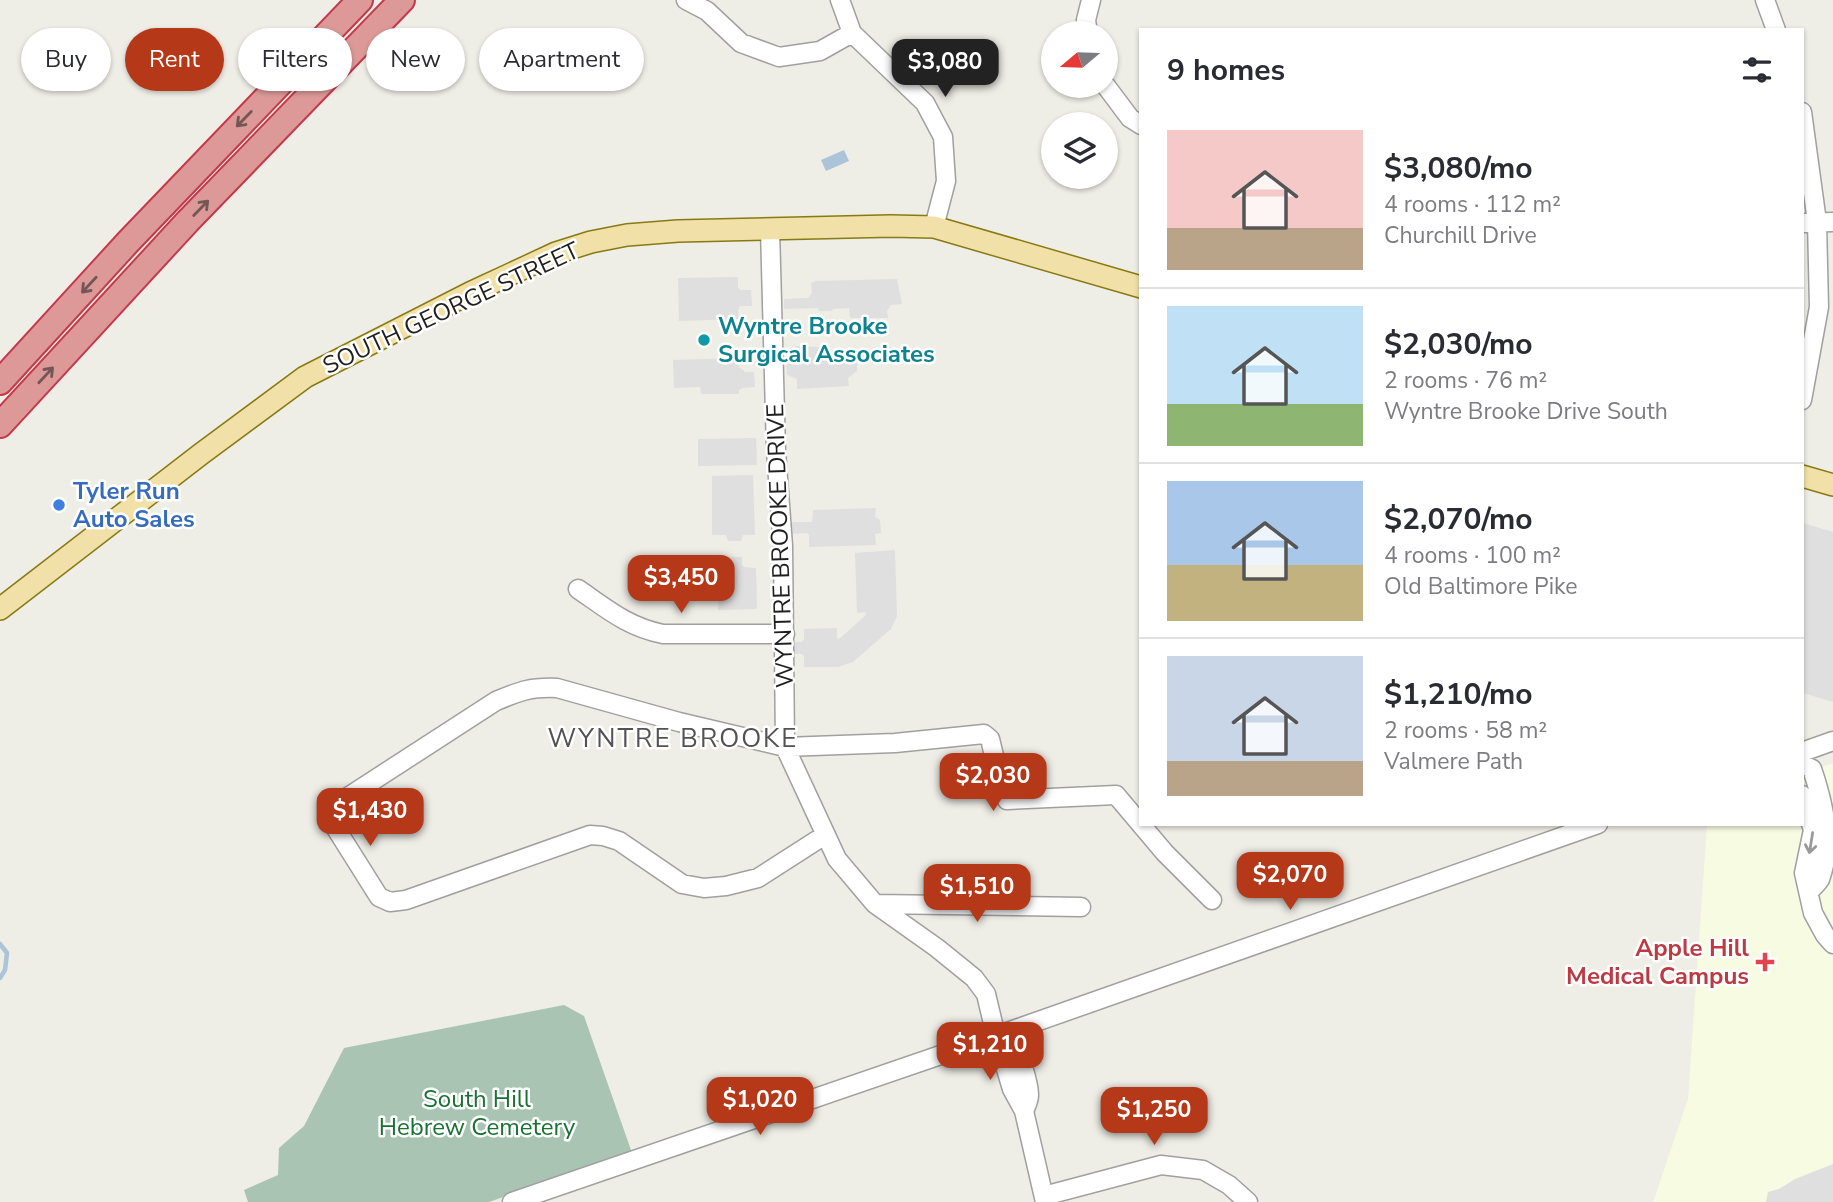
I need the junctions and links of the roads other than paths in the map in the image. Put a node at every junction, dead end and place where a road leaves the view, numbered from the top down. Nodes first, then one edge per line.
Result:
1 (360, 0) edge
2 (402, 0) edge
3 (686, 0) edge
4 (840, 0) edge
5 (1091, 0) edge
6 (1765, 0) edge
7 (1086, 21) edge
8 (1775, 28) edge
9 (852, 33) junction
10 (1115, 98) edge
11 (1139, 124) edge
12 (1804, 127) edge
13 (1817, 222) edge
14 (934, 228) junction
15 (770, 229) junction
16 (1139, 286) edge
17 (0, 382) edge
18 (1804, 389) edge
19 (0, 425) edge
20 (1804, 477) edge
21 (1833, 485) edge
22 (578, 589) dead end
23 (0, 609) edge
24 (785, 634) junction
25 (1833, 741) edge
26 (785, 747) junction
27 (1804, 751) edge
28 (1804, 765) edge
29 (1804, 801) edge
30 (1139, 822) edge
31 (1142, 826) edge
32 (1592, 826) edge
33 (825, 835) junction
34 (1809, 892) junction
35 (1212, 900) dead end
36 (875, 904) junction
37 (1081, 906) dead end
38 (1833, 944) edge
39 (1003, 1033) junction
40 (1045, 1199) edge
41 (512, 1202) edge
42 (1248, 1202) edge

1 -> 17 highway
19 -> 2 highway
3 - 9 street
4 - 9 street
5 - 7 street
6 - 8 street
9 - 14 street
10 - 11 street
12 - 13 street
13 - 18 street
14 - 15 main road, SOUTH GEORGE STREET
14 - 16 main road, SOUTH GEORGE STREET
15 - 23 main road, SOUTH GEORGE STREET
15 - 24 street, WYNTRE BROOKE DRIVE
20 - 21 main road
22 - 24 street
24 - 26 street, WYNTRE BROOKE DRIVE
25 - 27 street
26 - 30 street
26 - 33 street, WYNTRE BROOKE DRIVE
26 - 33 street
28 - 34 street
29 -> 34 street
31 - 35 street
32 - 39 street
33 - 36 street, WYNTRE BROOKE DRIVE
34 - 38 street
36 - 37 street
36 - 39 street, WYNTRE BROOKE DRIVE
39 - 40 street, WYNTRE BROOKE DRIVE
39 - 41 street
40 - 42 street

